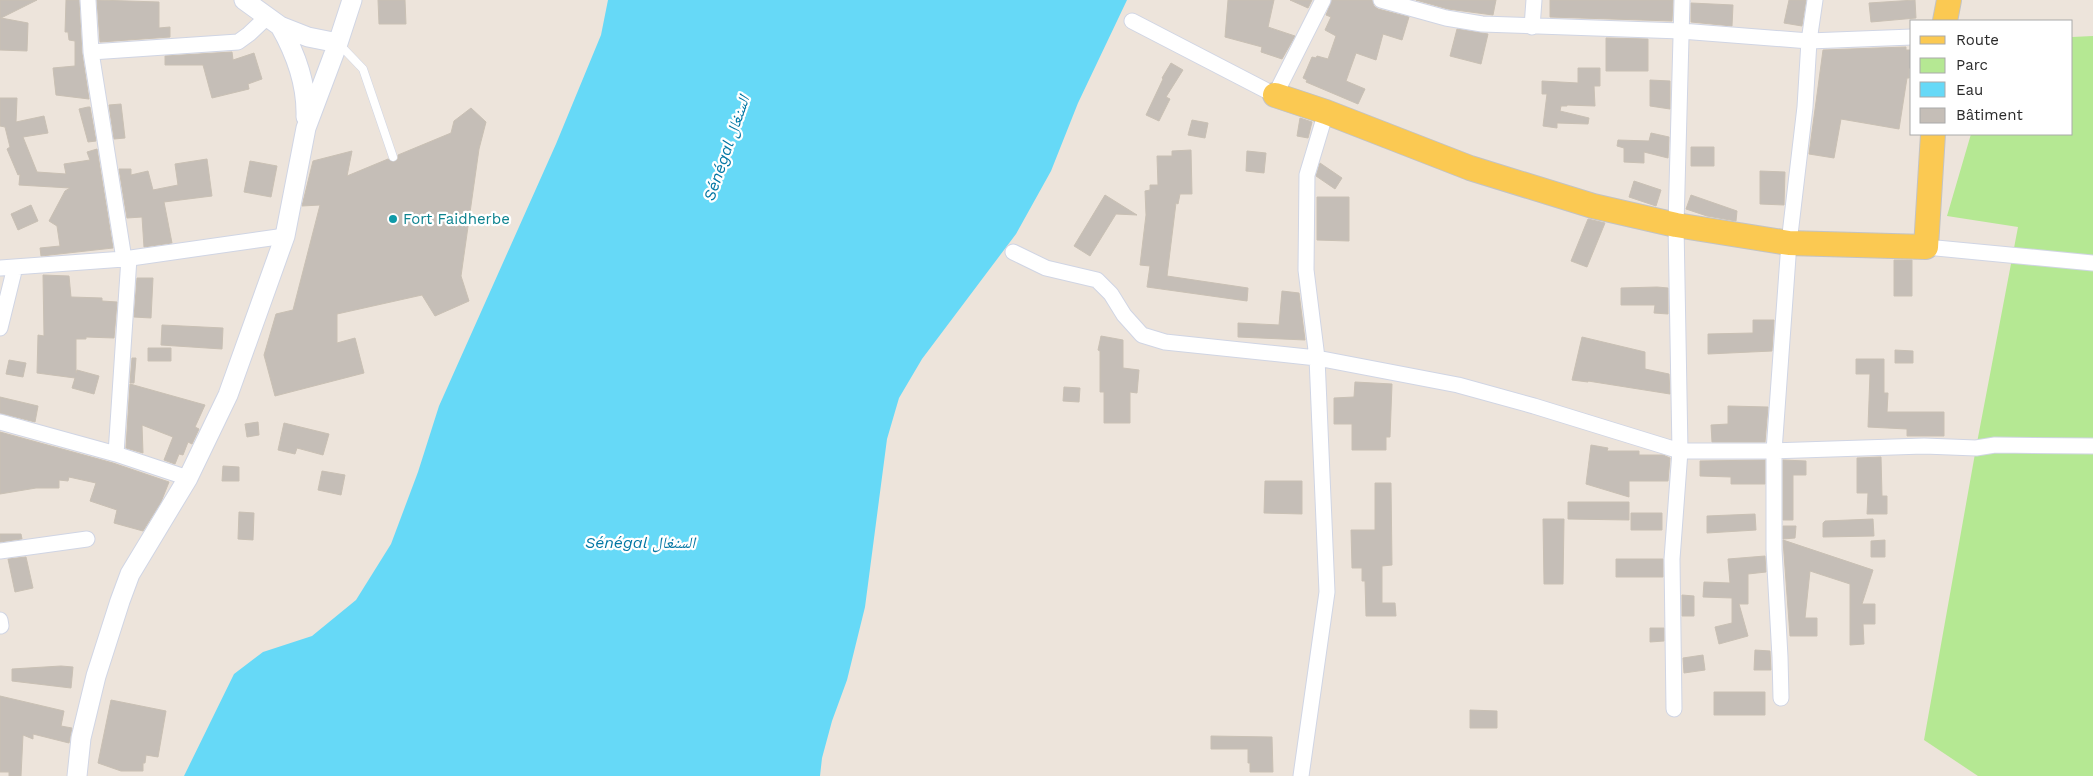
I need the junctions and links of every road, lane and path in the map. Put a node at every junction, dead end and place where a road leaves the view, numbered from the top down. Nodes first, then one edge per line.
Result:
1 (88, 0) edge
2 (244, 0) edge
3 (352, 0) edge
4 (1323, 0) edge
5 (1381, 0) edge
6 (1534, 0) edge
7 (1682, 0) edge
8 (1815, 0) edge
9 (1950, 0) edge
10 (1945, 20) edge
11 (1132, 21) dead end
12 (274, 22) junction
13 (1532, 27) junction
14 (1681, 31) junction
15 (1910, 37) edge
16 (1809, 41) junction
17 (338, 43) junction
18 (91, 52) junction
19 (1275, 95) junction
20 (1326, 112) junction
21 (306, 128) junction
22 (1933, 135) edge
23 (393, 157) dead end
24 (1676, 225) junction
25 (285, 236) junction
26 (1789, 243) junction
27 (1926, 247) junction
28 (1013, 252) dead end
29 (127, 259) junction
30 (2093, 263) edge
31 (15, 267) junction
32 (0, 268) edge
33 (0, 328) edge
34 (1317, 358) junction
35 (0, 422) edge
36 (2093, 446) edge
37 (1680, 451) junction
38 (1774, 451) junction
39 (116, 454) junction
40 (188, 478) junction
41 (87, 539) dead end
42 (0, 551) edge
43 (1781, 698) dead end
44 (1674, 709) dead end
45 (77, 776) edge
46 (1301, 776) edge

1 - 18 street
2 - 12 street
3 - 17 street
4 - 19 street
5 - 13 street
6 - 13 street
7 - 14 street
8 - 16 street
9 - 10 main road
11 - 19 street
12 - 17 street
12 - 18 street
12 - 21 street
13 - 14 street
14 - 16 street
14 - 24 street
15 - 16 street
16 - 26 street
17 - 21 street
17 - 23 lane
18 - 29 street
19 - 20 main road
20 - 24 main road
20 - 34 street
21 - 25 street
22 - 27 main road
24 - 26 main road
24 - 37 street
25 - 29 street
25 - 40 street
26 - 27 main road
26 - 38 street
27 - 30 street
28 - 34 street
29 - 31 street
29 - 39 street
31 - 32 street
31 - 33 street
34 - 37 street
34 - 46 street
35 - 39 street
36 - 38 street
37 - 38 street
37 - 44 street
38 - 43 street
39 - 40 street
40 - 45 street
41 - 42 street

